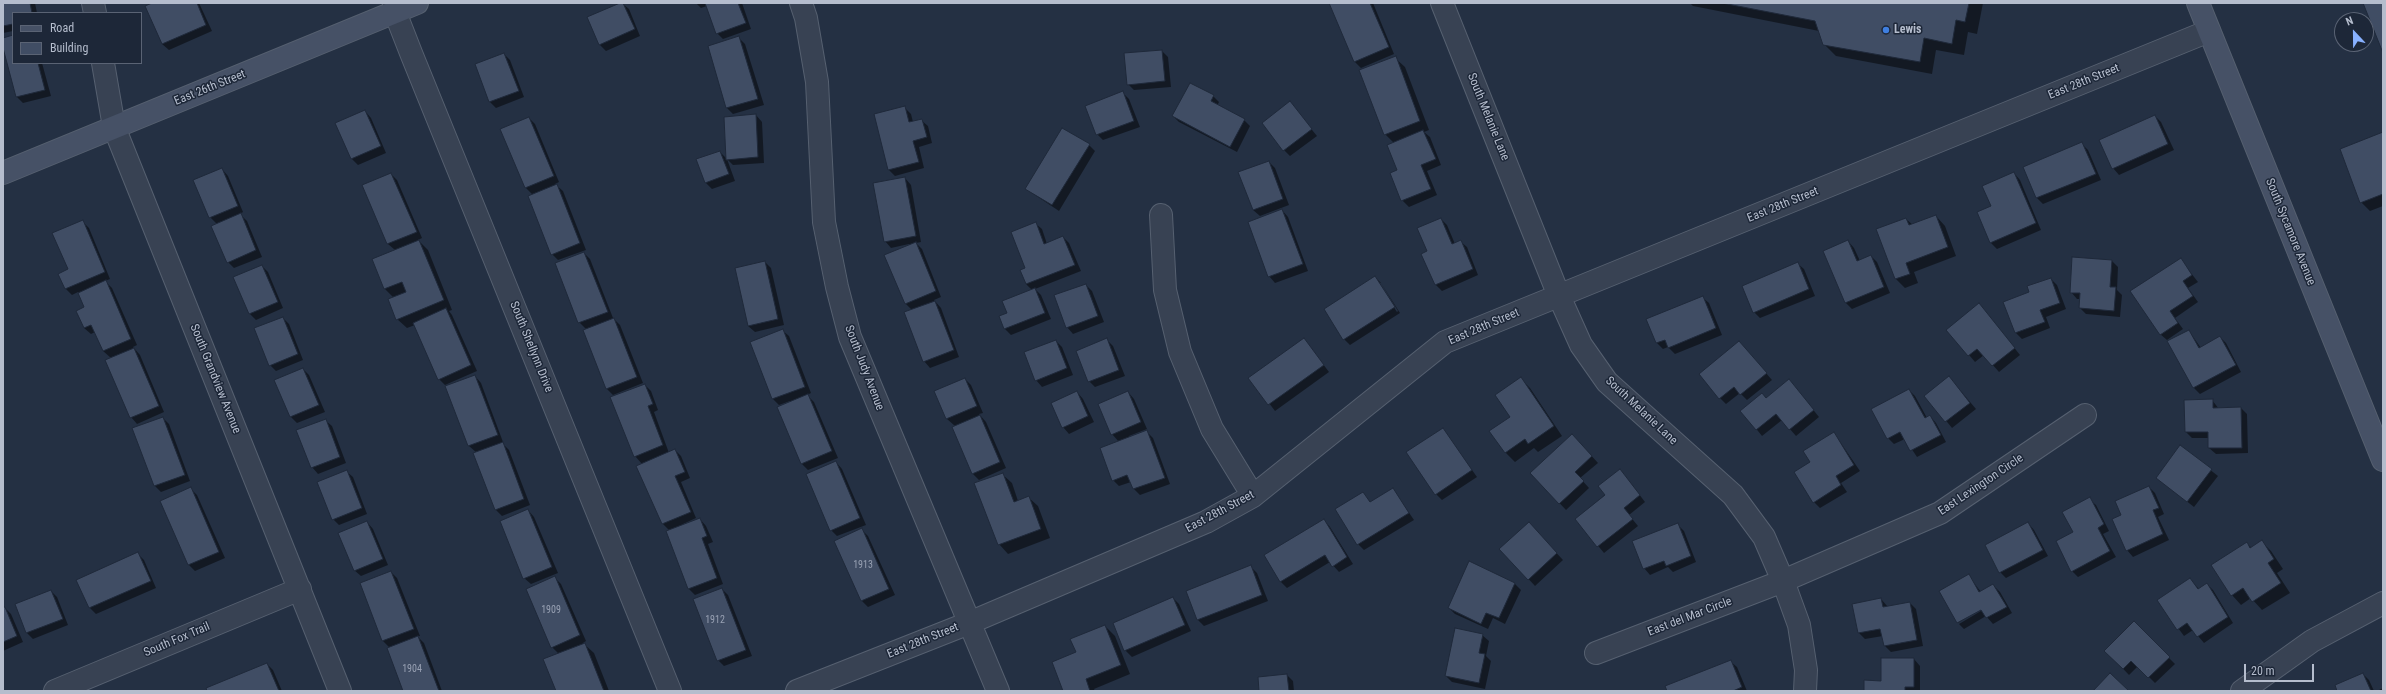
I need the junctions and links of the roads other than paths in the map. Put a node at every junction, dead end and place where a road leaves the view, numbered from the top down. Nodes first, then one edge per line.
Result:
1 (418, 3) edge
2 (800, 3) edge
3 (1442, 3) edge
4 (2198, 3) edge
5 (395, 8) edge
6 (2209, 31) junction
7 (103, 64) edge
8 (114, 127) junction
9 (3, 173) edge
10 (1161, 215) dead end
11 (1559, 296) junction
12 (2085, 415) dead end
13 (2383, 460) edge
14 (1254, 496) junction
15 (1783, 581) junction
16 (300, 589) junction
17 (2383, 604) edge
18 (969, 623) junction
19 (1596, 653) dead end
20 (55, 691) edge
21 (340, 691) edge
22 (670, 691) edge
23 (797, 691) edge
24 (998, 691) edge
25 (1805, 691) edge
26 (2242, 691) edge

1 - 5 main road, East 26th Street
2 - 18 street, South Judy Avenue
3 - 11 street, South Melanie Lane
4 - 6 main road, South Sycamore Avenue
5 - 8 main road, East 26th Street
5 - 22 street, South Shellynn Drive
6 - 11 street, East 28th Street
6 - 13 main road, South Sycamore Avenue
7 - 8 street, South Grandview Avenue
8 - 9 main road, East 26th Street
8 - 16 street, South Grandview Avenue
10 - 14 street
11 - 14 street, East 28th Street
11 - 15 street, South Melanie Lane
12 - 15 street, East Lexington Circle
14 - 18 street, East 28th Street
15 - 19 street, East del Mar Circle
15 - 25 street, South Melanie Lane
16 - 20 street, South Fox Trail
16 - 21 street, South Grandview Avenue
17 - 26 street
18 - 23 street, East 28th Street
18 - 24 street, South Judy Avenue

